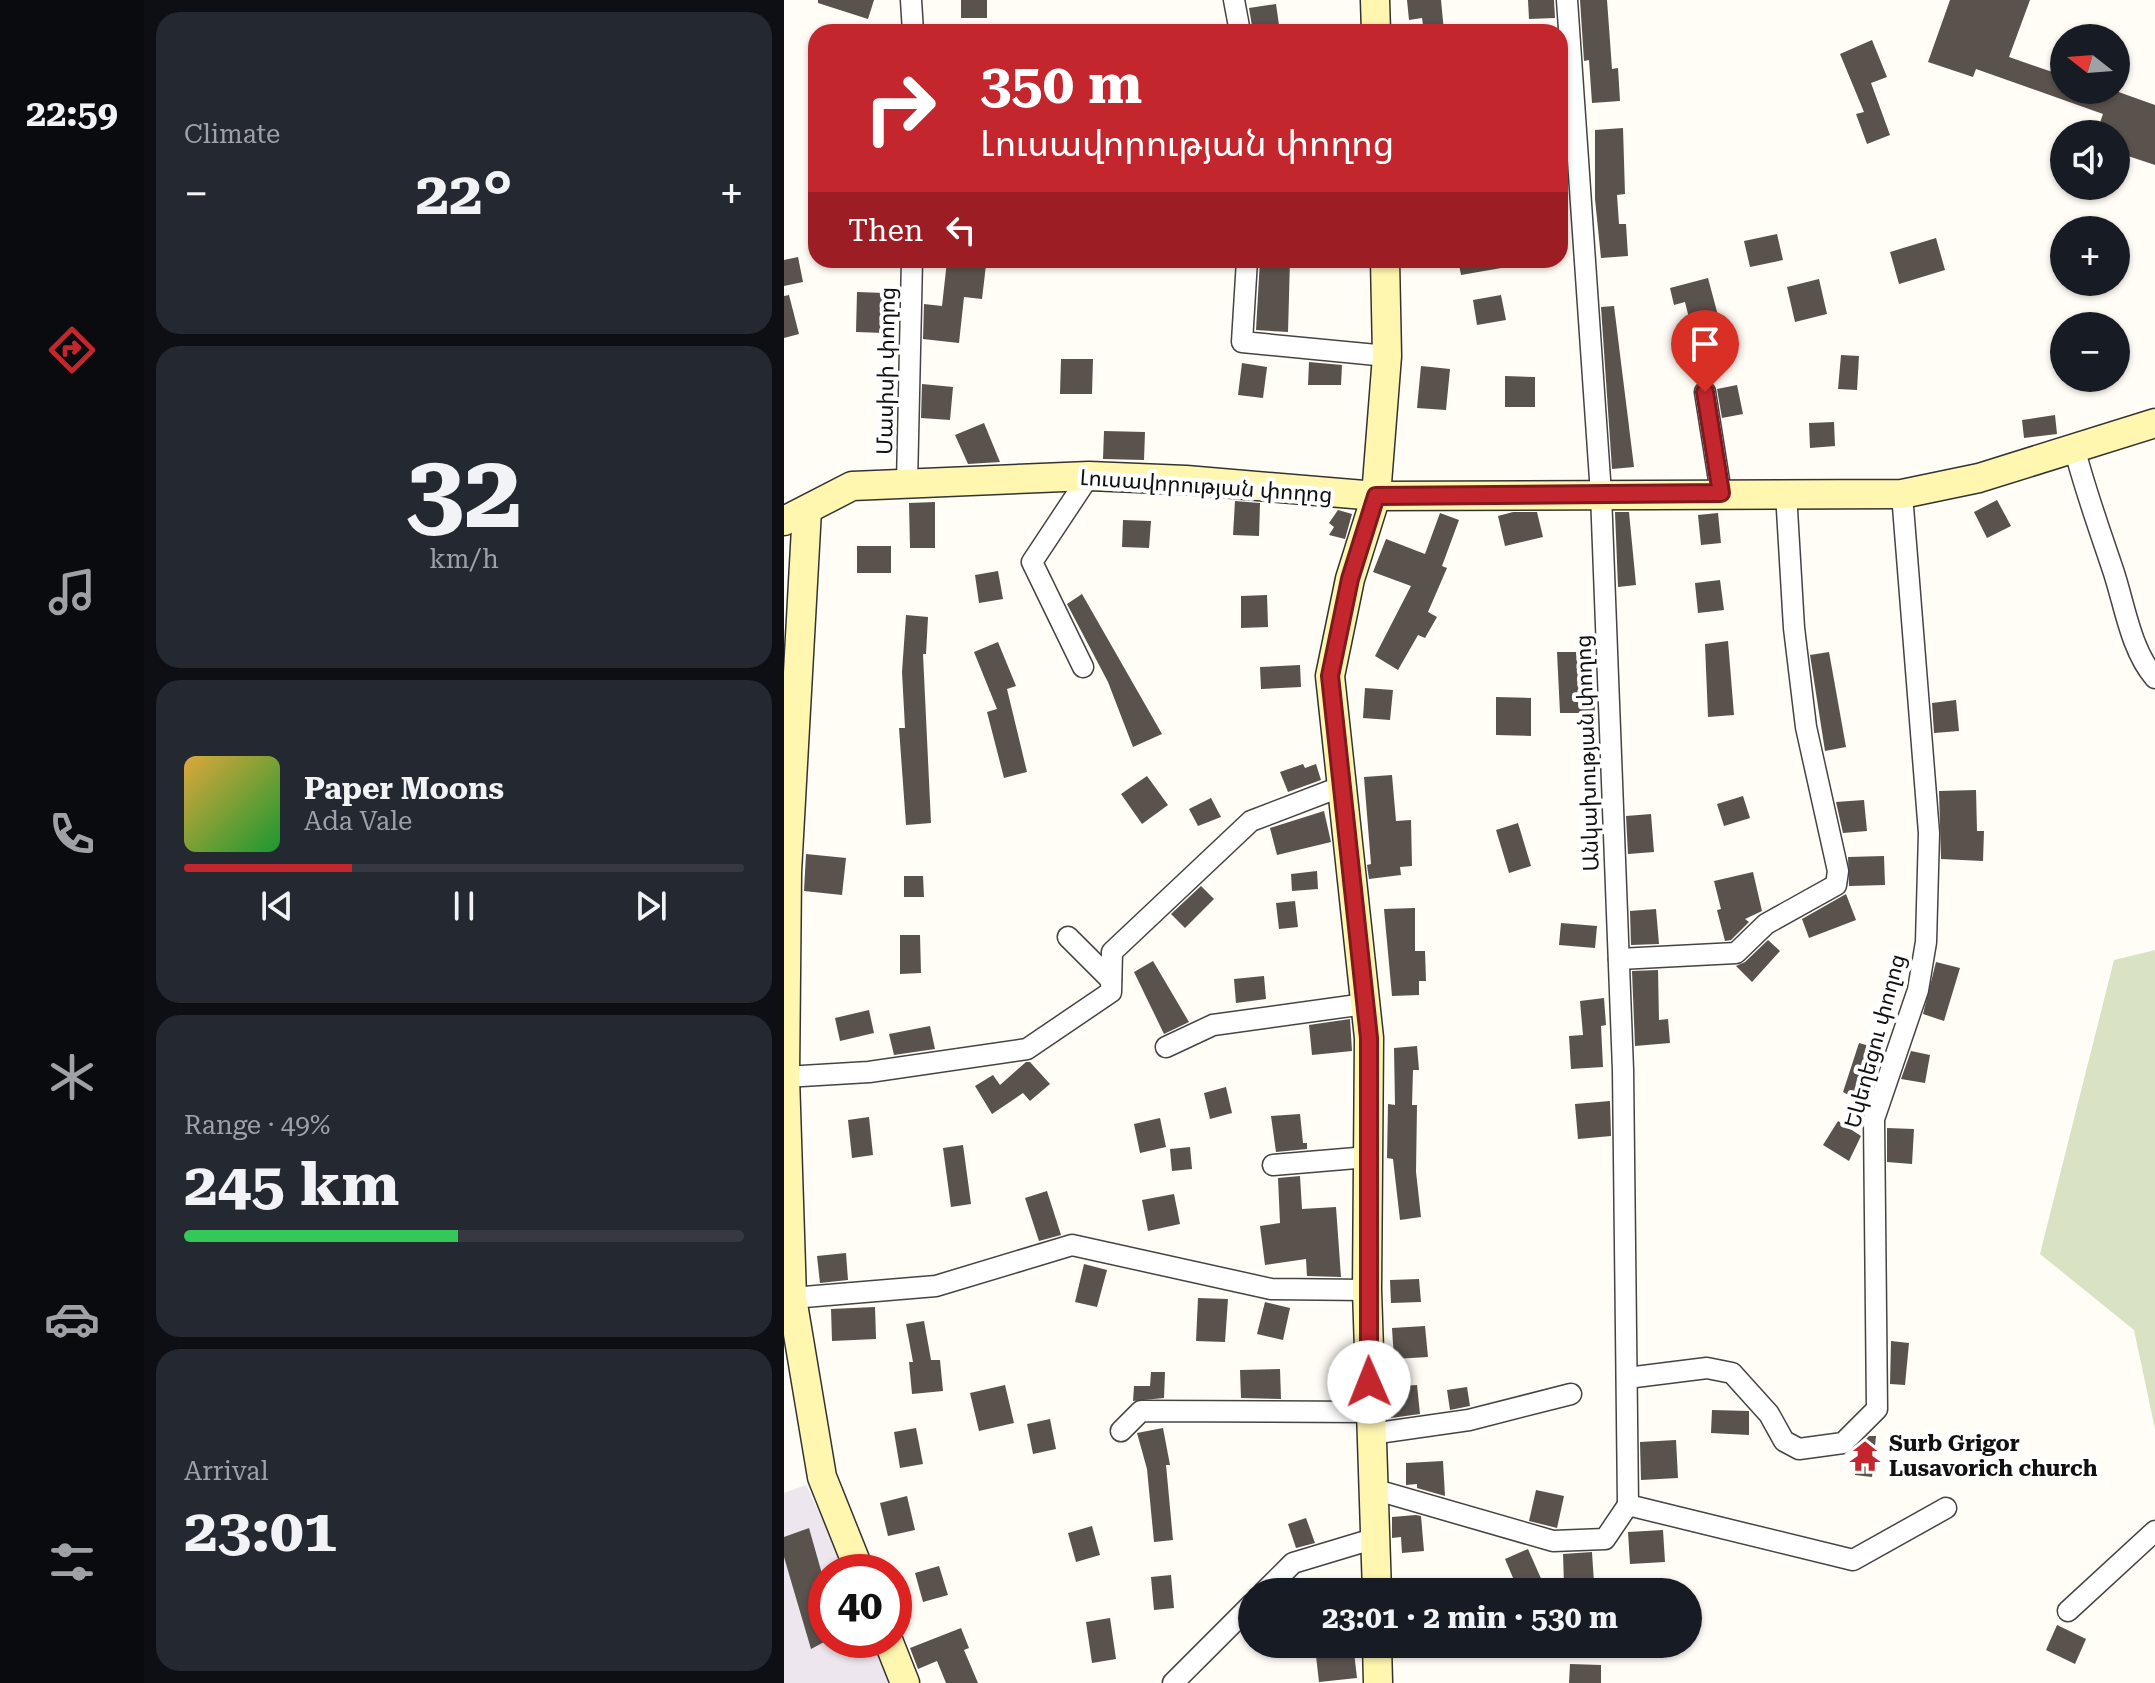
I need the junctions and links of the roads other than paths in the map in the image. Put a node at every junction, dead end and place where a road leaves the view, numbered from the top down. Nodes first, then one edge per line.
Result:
1 (911, 0) edge
2 (1234, 0) edge
3 (1375, 0) edge
4 (1567, 0) edge
5 (912, 24) edge
6 (1238, 24) edge
7 (1376, 24) edge
8 (912, 268) edge
9 (1247, 268) edge
10 (1385, 268) edge
11 (1387, 356) junction
12 (1705, 392) dead end
13 (2155, 423) edge
14 (2074, 447) junction
15 (1089, 476) junction
16 (907, 483) junction
17 (1721, 493) junction
18 (1786, 493) junction
19 (1601, 494) junction
20 (1902, 494) junction
21 (1376, 496) junction
22 (796, 516) edge
23 (1083, 667) dead end
24 (2155, 678) edge
25 (1340, 787) junction
26 (1068, 937) dead end
27 (1619, 959) junction
28 (1111, 980) junction
29 (1365, 1004) junction
30 (1166, 1047) dead end
31 (785, 1077) edge
32 (1368, 1157) junction
33 (1273, 1165) dead end
34 (1367, 1290) junction
35 (792, 1298) junction
36 (1627, 1378) junction
37 (1571, 1394) dead end
38 (1370, 1423) junction
39 (1121, 1431) dead end
40 (1373, 1489) junction
41 (1628, 1505) junction
42 (1946, 1508) dead end
43 (2155, 1531) edge
44 (1376, 1538) junction
45 (853, 1554) edge
46 (1278, 1578) edge
47 (1377, 1578) edge
48 (2068, 1611) dead end
49 (1238, 1618) edge
50 (895, 1658) edge
51 (1377, 1658) edge
52 (905, 1683) edge
53 (1173, 1683) edge
54 (1378, 1683) edge

1 - 5 street
2 - 6 street
3 - 7 street
4 - 19 street, Անկախության փողոց
8 - 16 street, Մասիսի փողոց
9 - 11 street
10 - 11 street
11 - 21 street
12 - 17 street
13 - 14 street, Լուսավորության փողոց
14 - 20 street, Լուսավորության փողոց
14 - 24 street
15 - 16 street, Լուսավորության փողոց
15 - 21 street, Լուսավորության փողոց
15 - 23 street
16 - 22 street, Լուսավորության փողոց
17 - 18 street, Լուսավորության փողոց
17 - 19 street, Լուսավորության փողոց
18 - 20 street, Լուսավորության փողոց
18 - 27 street
19 - 21 street, Լուսավորության փողոց
19 - 27 street, Անկախության փողոց
20 - 36 street, Եկեղեցու փողոց
21 - 25 street
22 - 31 street
25 - 28 street
25 - 29 street
26 - 28 street
27 - 36 street, Անկախության փողոց
28 - 31 street
29 - 30 street
29 - 32 street
31 - 35 street
32 - 33 street
32 - 34 street
34 - 35 street
34 - 38 street
35 - 45 street
36 - 41 street, Անկախության փողոց
37 - 38 street
38 - 39 street
38 - 40 street
40 - 41 street
40 - 44 street
41 - 42 street
43 - 48 street
44 - 46 street
44 - 47 street
49 - 53 street
50 - 52 street
51 - 54 street

